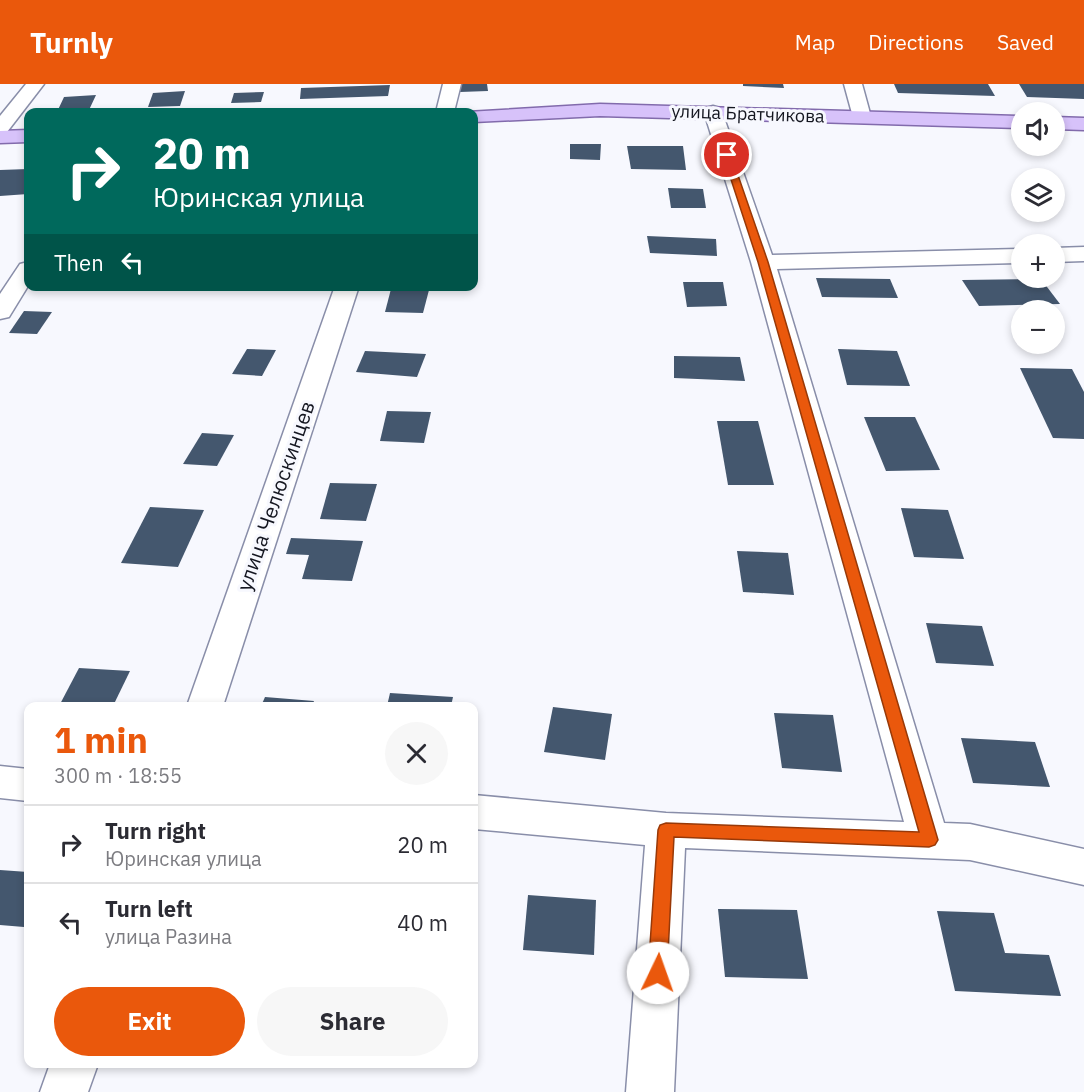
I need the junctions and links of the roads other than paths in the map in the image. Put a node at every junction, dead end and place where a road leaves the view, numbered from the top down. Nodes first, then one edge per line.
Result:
1 (35, 84) edge
2 (452, 84) edge
3 (853, 84) edge
4 (446, 108) edge
5 (713, 112) junction
6 (478, 116) edge
7 (862, 117) junction
8 (1011, 122) edge
9 (1065, 123) edge
10 (1084, 124) edge
11 (0, 128) edge
12 (24, 136) edge
13 (0, 137) edge
14 (1084, 254) edge
15 (1065, 255) edge
16 (1011, 256) edge
17 (763, 262) junction
18 (24, 275) edge
19 (345, 291) edge
20 (0, 312) edge
21 (206, 702) edge
22 (0, 782) edge
23 (24, 785) edge
24 (478, 812) edge
25 (666, 830) junction
26 (929, 840) junction
27 (1084, 867) edge
28 (73, 1068) edge
29 (64, 1092) edge
30 (650, 1092) edge

1 - 11 street
2 - 4 street
3 - 7 street
5 - 6 main road, улица Братчикова
5 - 7 main road, улица Братчикова
5 - 17 street
7 - 8 main road, улица Братчикова
9 - 10 main road
12 - 13 main road
14 - 15 street
16 - 17 street
17 - 26 street
18 - 20 street
19 - 21 street, улица Челюскинцев
22 - 23 street
24 - 25 street
25 - 26 street
25 - 30 street
26 - 27 street
28 - 29 street

